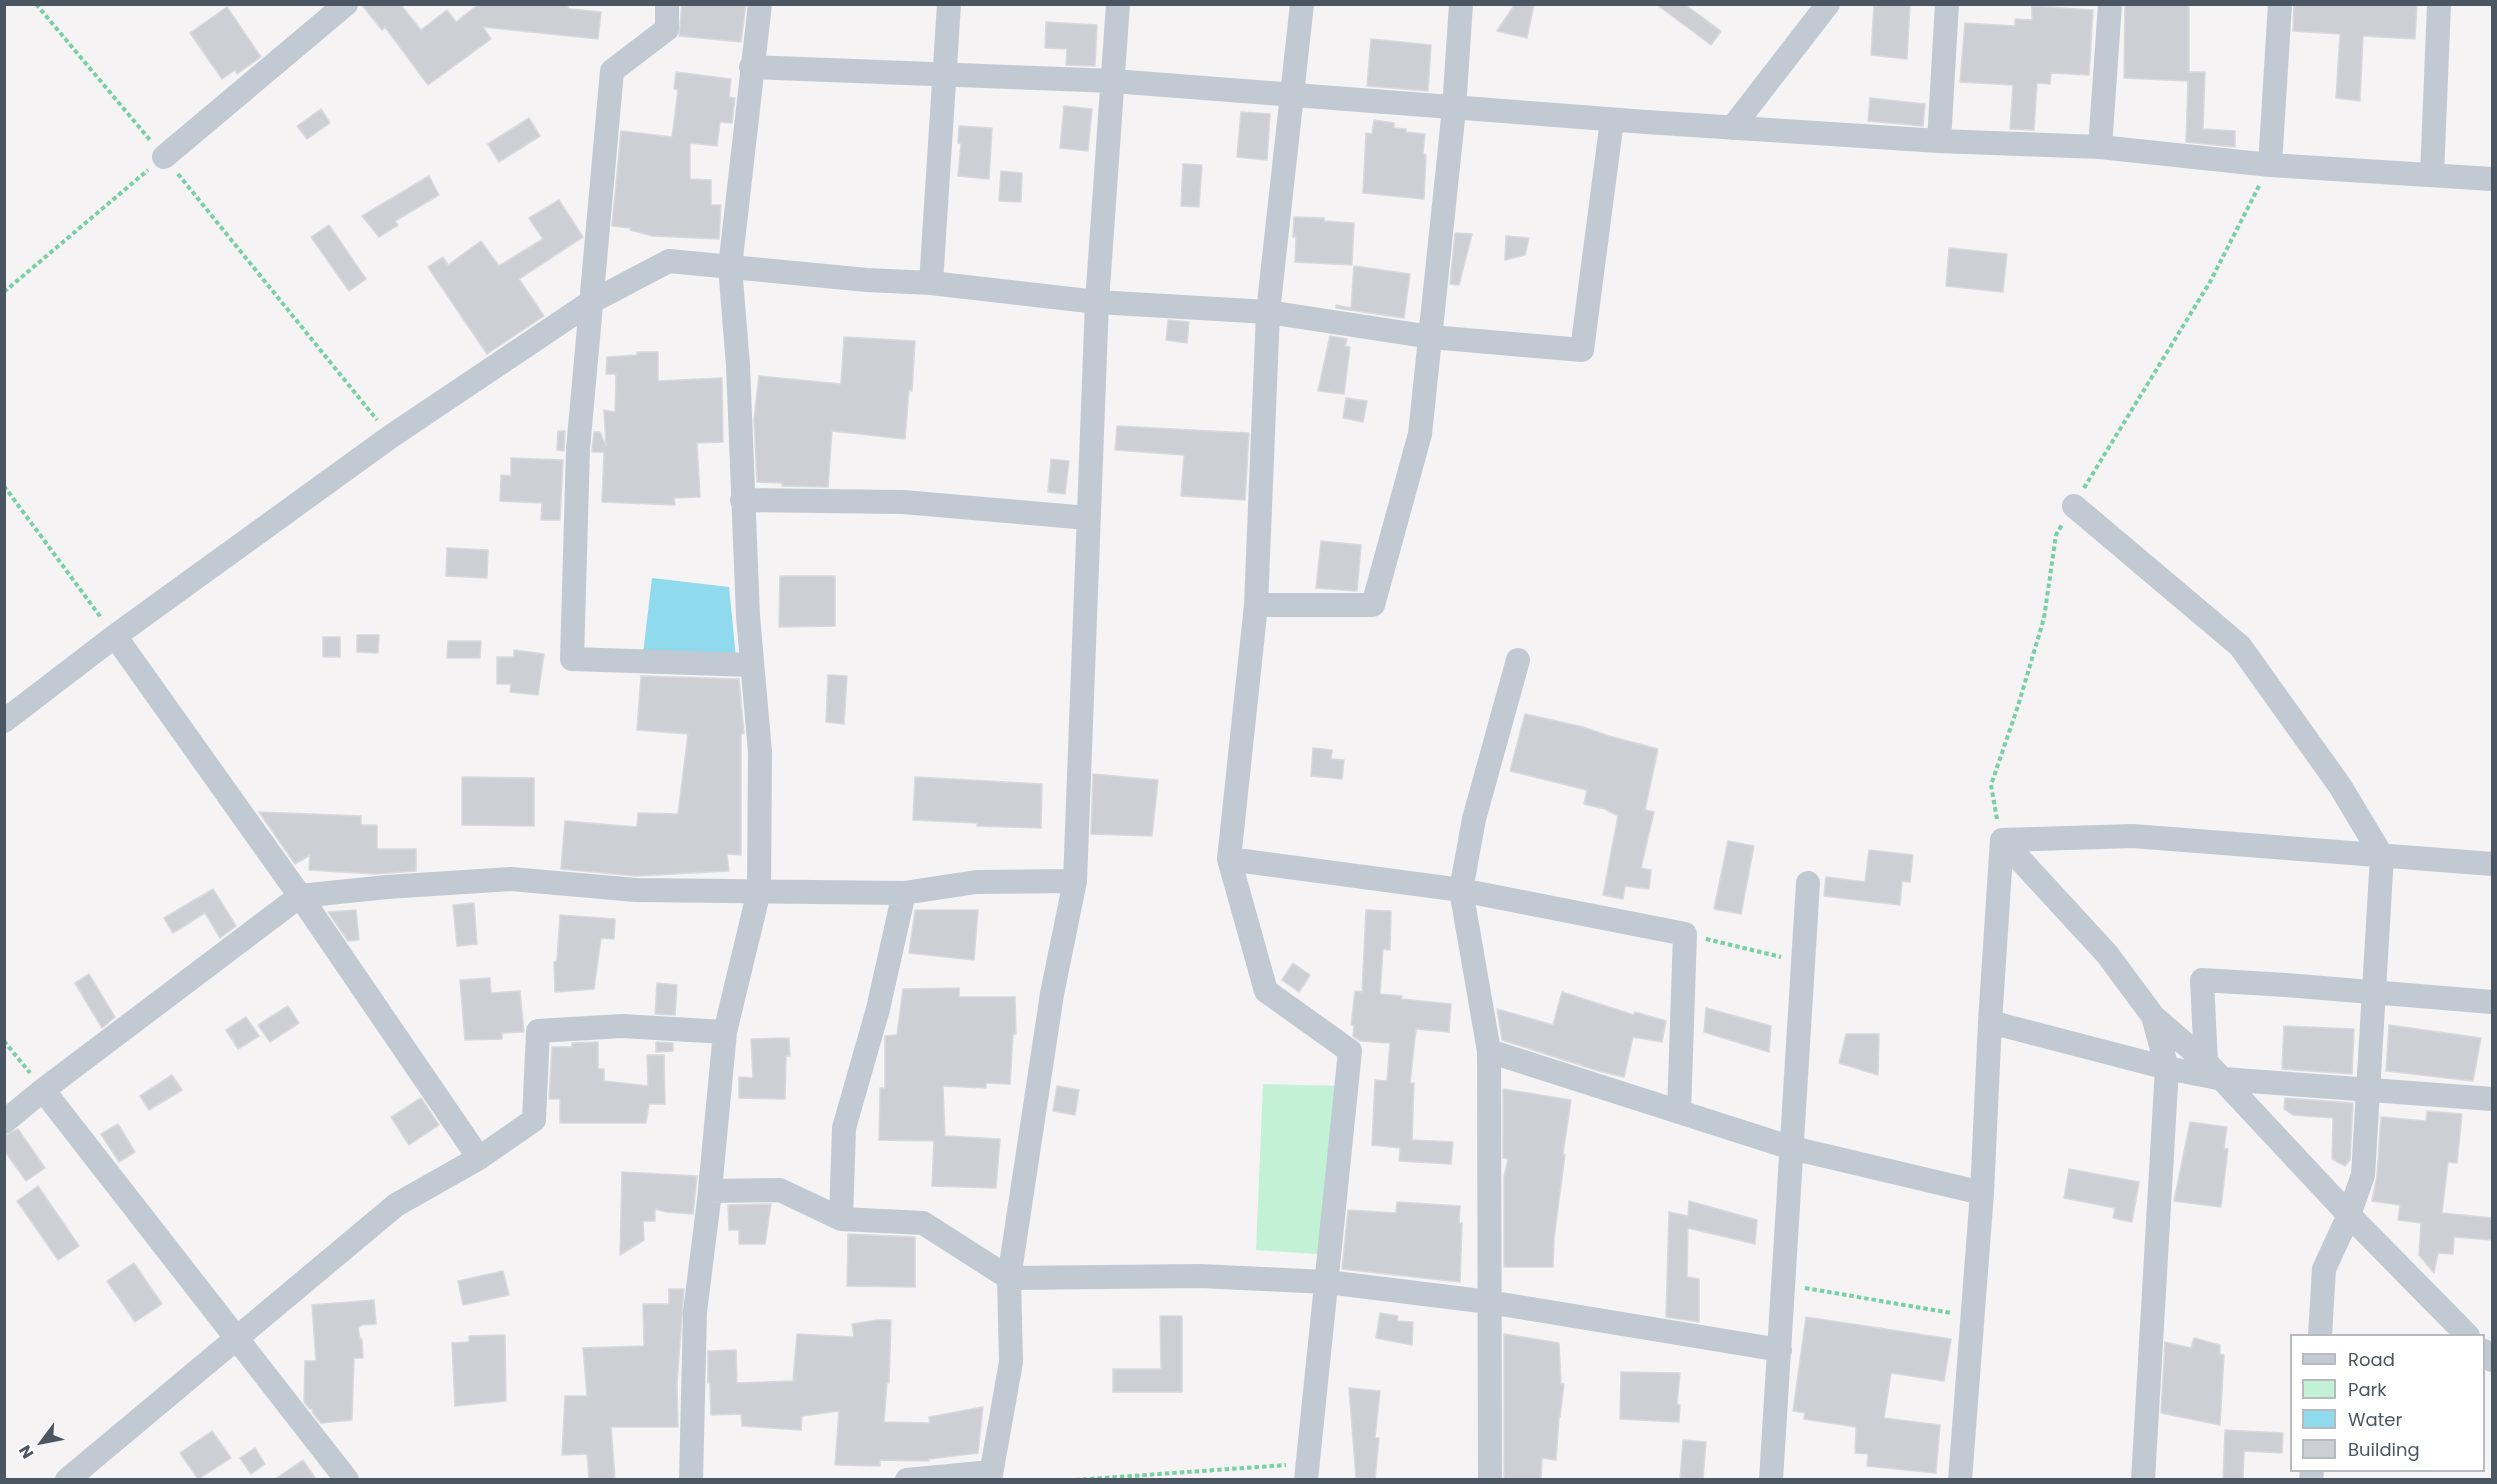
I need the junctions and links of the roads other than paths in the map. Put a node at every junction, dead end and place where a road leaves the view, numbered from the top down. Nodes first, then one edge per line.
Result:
1 (346, 4) edge
2 (667, 4) edge
3 (760, 4) edge
4 (949, 4) edge
5 (1118, 4) edge
6 (1302, 4) edge
7 (1461, 4) edge
8 (1828, 4) edge
9 (1947, 4) edge
10 (2110, 4) edge
11 (2280, 4) edge
12 (2439, 4) edge
13 (751, 67) junction
14 (945, 75) junction
15 (1113, 81) junction
16 (1292, 95) junction
17 (1454, 109) junction
18 (1612, 120) junction
19 (1732, 128) junction
20 (1939, 141) junction
21 (2100, 147) junction
22 (164, 157) road end
23 (2270, 165) junction
24 (2432, 175) junction
25 (2493, 179) edge
26 (730, 267) junction
27 (931, 283) junction
28 (591, 302) junction
29 (1096, 302) junction
30 (1268, 312) junction
31 (1431, 337) junction
32 (742, 500) junction
33 (2074, 506) road end
34 (1088, 518) junction
35 (1256, 605) junction
36 (115, 636) junction
37 (1518, 660) dead end
38 (752, 665) junction
39 (4, 721) edge
40 (2002, 840) junction
41 (2382, 856) junction
42 (1229, 859) junction
43 (2493, 864) edge
44 (1075, 880) junction
45 (1808, 883) dead end
46 (1461, 890) junction
47 (759, 891) junction
48 (904, 893) junction
49 (300, 896) junction
50 (2374, 993) junction
51 (2493, 1002) edge
52 (2153, 1016) junction
53 (1990, 1022) junction
54 (725, 1032) junction
55 (1488, 1052) junction
56 (2168, 1068) junction
57 (2214, 1071) junction
58 (43, 1090) junction
59 (2368, 1090) junction
60 (2493, 1099) edge
61 (1679, 1112) junction
62 (4, 1122) edge
63 (1792, 1148) junction
64 (479, 1158) junction
65 (710, 1191) junction
66 (1983, 1193) junction
67 (2349, 1215) junction
68 (841, 1219) junction
69 (1009, 1278) junction
70 (1327, 1282) junction
71 (1489, 1302) junction
72 (2320, 1334) edge
73 (2468, 1334) edge
74 (235, 1338) junction
75 (1779, 1350) junction
76 (1307, 1471) edge
77 (991, 1476) edge
78 (67, 1479) edge
79 (347, 1479) edge
80 (691, 1479) edge
81 (907, 1479) edge
82 (1490, 1479) edge
83 (1771, 1479) edge
84 (1960, 1479) edge
85 (2143, 1479) edge

1 - 22 street
2 - 28 street
3 - 13 street
4 - 14 street
5 - 15 street
6 - 16 street
7 - 17 street
8 - 19 street
9 - 20 street
10 - 21 street
11 - 23 street
12 - 24 street
13 - 14 street
13 - 26 street
14 - 15 street
14 - 27 street
15 - 16 street
15 - 29 street
16 - 17 street
16 - 30 street
17 - 18 street
17 - 31 street
18 - 19 street
18 - 31 street
19 - 20 street
20 - 21 street
21 - 23 street
23 - 24 street
24 - 25 street
26 - 27 street
26 - 28 street
26 - 32 street
27 - 29 street
28 - 36 street
28 - 38 street
29 - 30 street
29 - 34 street
30 - 31 street
30 - 35 street
31 - 35 street
32 - 34 street
32 - 38 street
33 - 41 street
34 - 44 street
35 - 42 street
36 - 39 street
36 - 49 street
37 - 46 street
38 - 47 street
40 - 41 street
40 - 52 street
40 - 53 street
41 - 43 street
41 - 50 street
42 - 46 street
42 - 70 street
44 - 48 street
44 - 69 street
45 - 63 street
46 - 55 street
46 - 61 street
47 - 48 street
47 - 49 street
47 - 54 street
48 - 68 street
49 - 58 street
49 - 64 street
50 - 51 street
50 - 57 street
50 - 59 street
52 - 56 street
52 - 57 street
53 - 56 street
53 - 66 street
54 - 64 street
54 - 65 street
55 - 61 street
55 - 71 street
56 - 57 street
56 - 85 street
57 - 59 street
57 - 67 street
58 - 62 street
58 - 74 street
59 - 60 street
59 - 67 street
61 - 63 street
63 - 66 street
63 - 75 street
64 - 74 street
65 - 68 street
65 - 80 street
66 - 84 street
67 - 72 street
67 - 73 street
68 - 69 street
69 - 70 street
69 - 77 street
70 - 71 street
70 - 76 street
71 - 75 street
71 - 82 street
74 - 78 street
74 - 79 street
75 - 83 street
77 - 81 street

